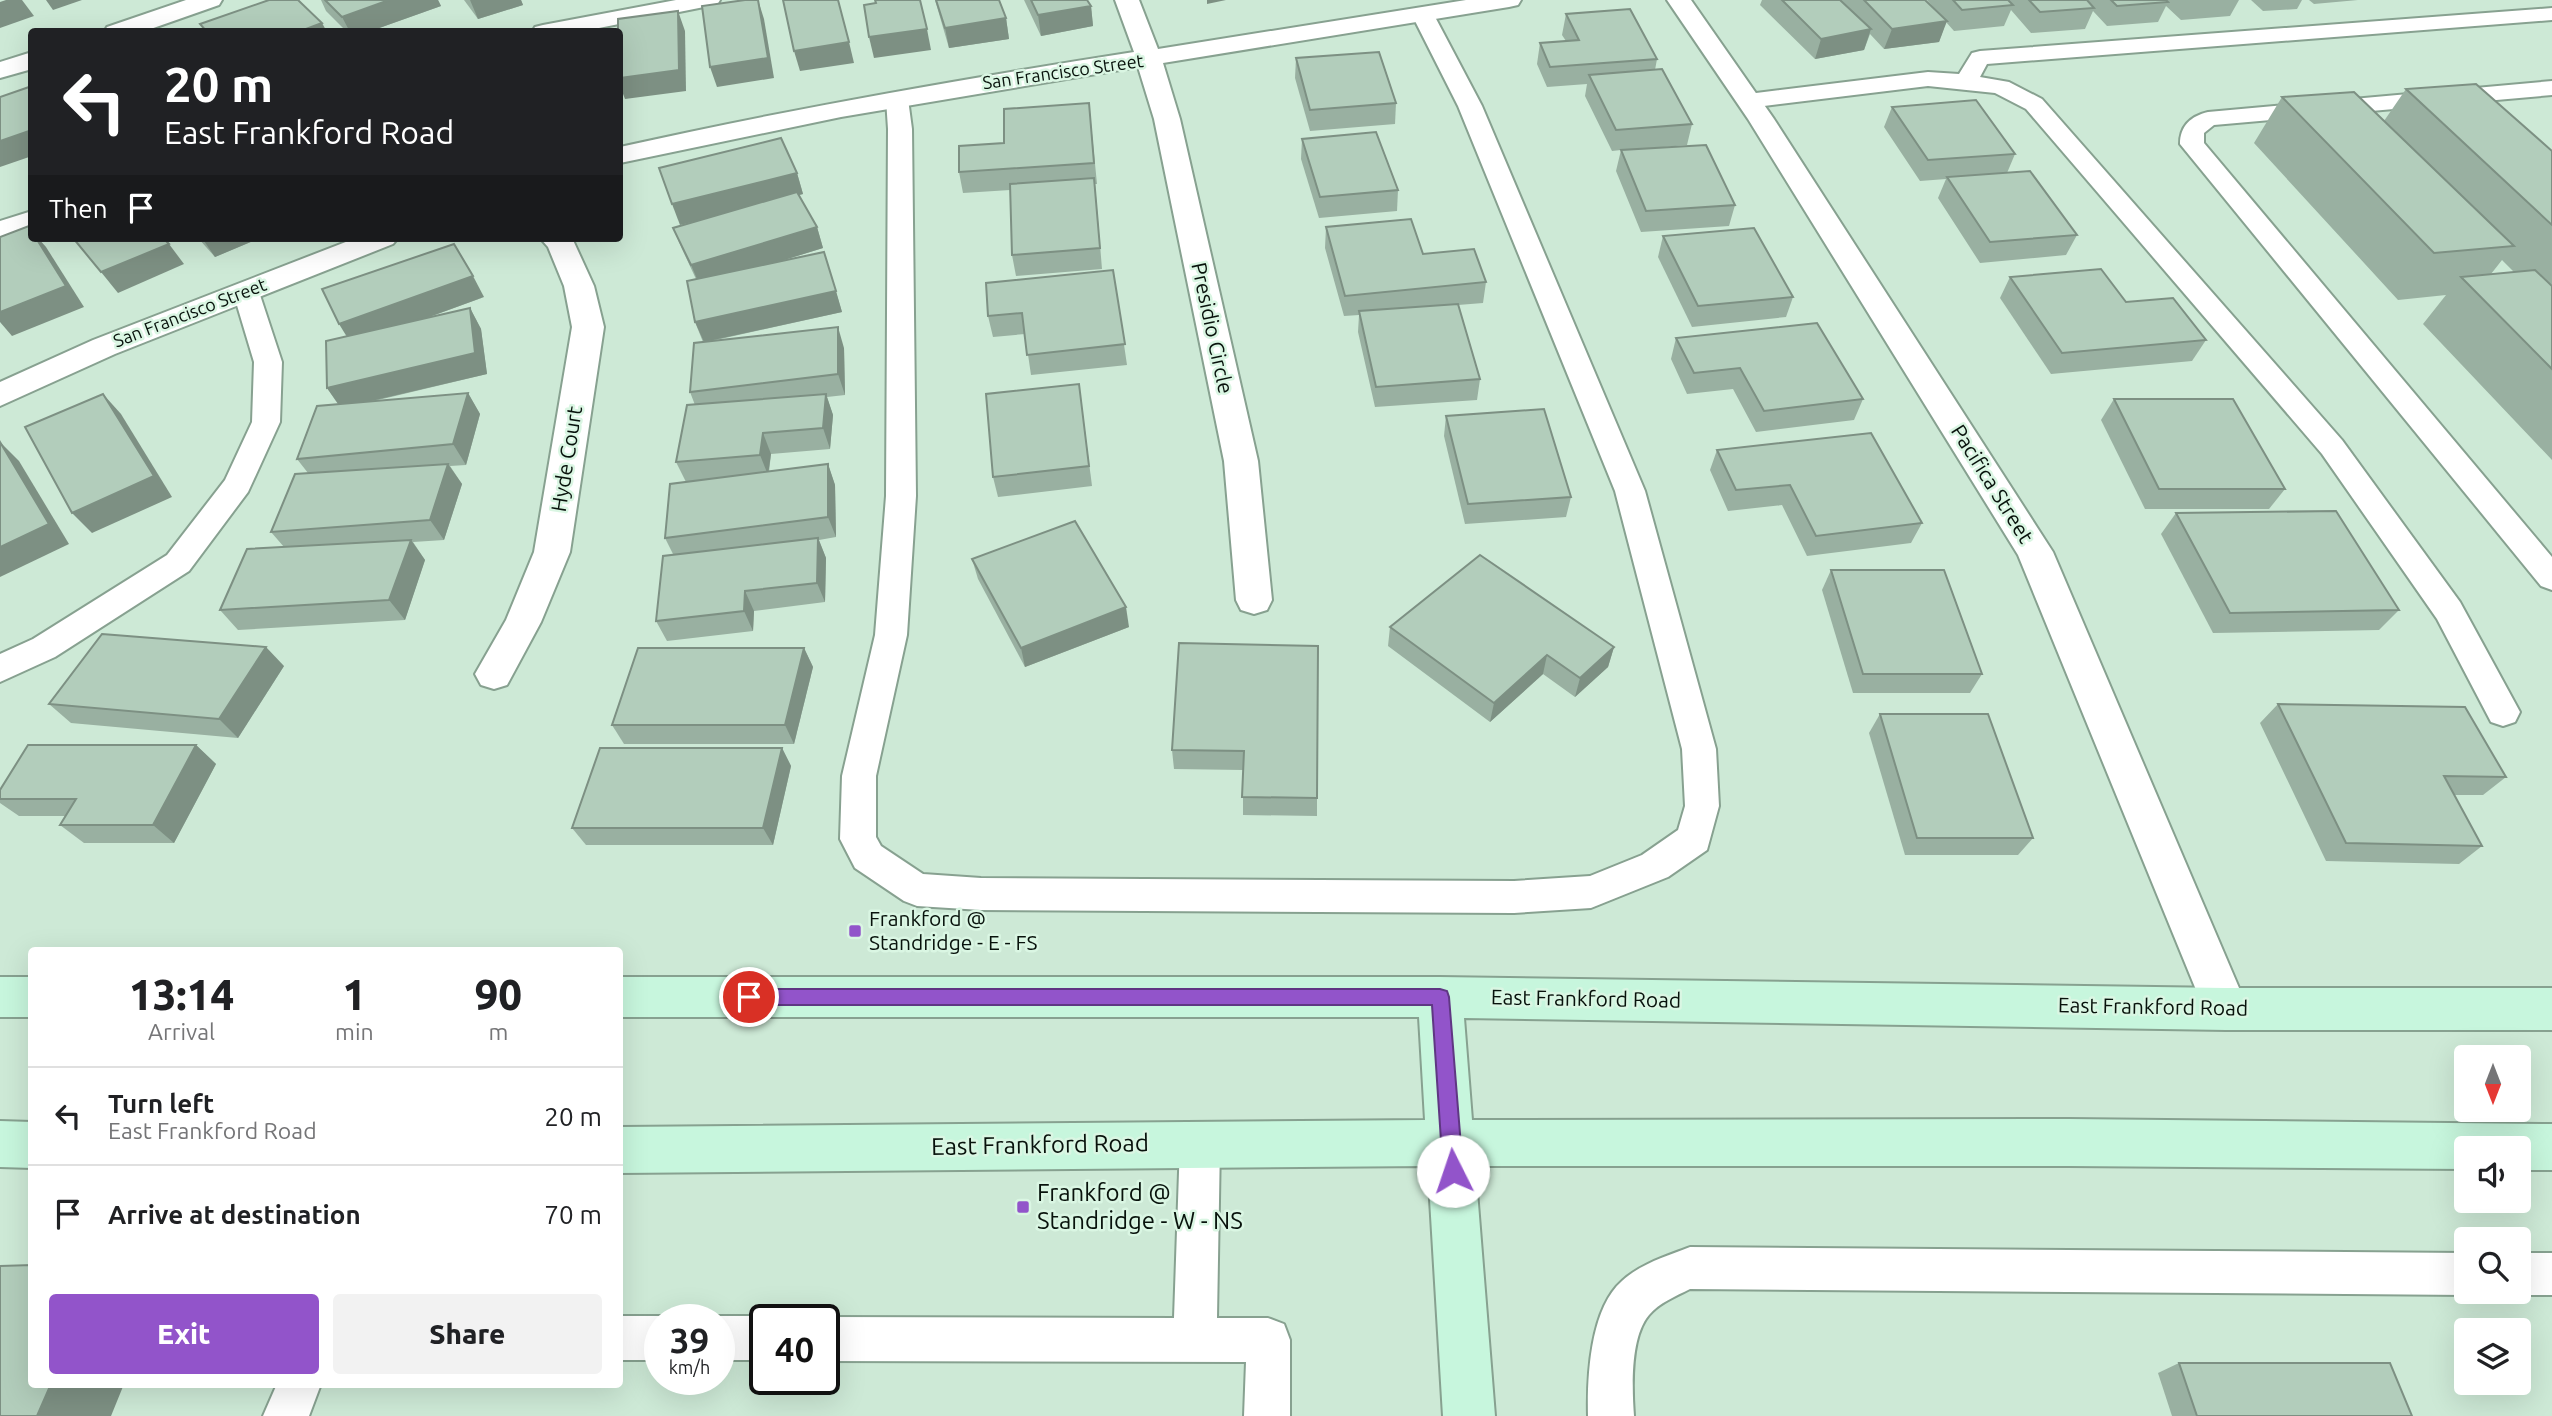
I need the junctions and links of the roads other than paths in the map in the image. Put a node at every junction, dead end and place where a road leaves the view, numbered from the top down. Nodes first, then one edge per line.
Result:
1 (210, 0) edge
2 (709, 0) edge
3 (1127, 0) edge
4 (1509, 0) edge
5 (1679, 0) edge
6 (2552, 14) edge
7 (1423, 15) junction
8 (128, 28) edge
9 (564, 28) edge
10 (1149, 60) junction
11 (28, 61) edge
12 (0, 70) edge
13 (1966, 81) junction
14 (2552, 88) edge
15 (2462, 96) junction
16 (897, 99) junction
17 (1748, 101) junction
18 (2482, 113) edge
19 (623, 154) edge
20 (28, 220) edge
21 (0, 230) edge
22 (373, 242) edge
23 (560, 242) edge
24 (246, 292) junction
25 (0, 395) edge
26 (2551, 576) edge
27 (1254, 600) dead end
28 (0, 669) edge
29 (494, 674) dead end
30 (2503, 712) dead end
31 (0, 997) edge
32 (28, 997) edge
33 (623, 997) edge
34 (1440, 997) junction
35 (2226, 1009) junction
36 (2552, 1009) edge
37 (1200, 1143) junction
38 (1451, 1143) junction
39 (0, 1144) edge
40 (28, 1145) edge
41 (2552, 1147) edge
42 (623, 1150) edge
43 (2454, 1274) edge
44 (2531, 1274) edge
45 (2552, 1274) edge
46 (623, 1338) edge
47 (644, 1338) edge
48 (840, 1339) edge
49 (1195, 1340) junction
50 (297, 1388) edge
51 (286, 1416) edge
52 (1267, 1416) edge
53 (1469, 1416) edge
54 (1611, 1416) edge

1 - 8 street
2 - 9 lane
3 - 10 street, Presidio Circle
4 - 7 street, San Francisco Street
5 - 17 street, Pacifica Street
6 - 13 lane
7 - 10 street, San Francisco Street
7 - 16 lane
10 - 16 street, San Francisco Street
10 - 27 street, Presidio Circle
11 - 12 street
13 - 17 lane
13 - 30 lane
14 - 15 lane
15 - 18 lane
15 - 26 lane
16 - 19 street, San Francisco Street
17 - 35 street, Pacifica Street
20 - 21 lane
22 - 24 street, San Francisco Street
23 - 29 street, Hyde Court
24 - 25 street, San Francisco Street
24 - 28 lane
31 - 32 main road
33 - 34 main road, East Frankford Road
34 - 35 main road, East Frankford Road
34 - 38 main road
35 - 36 main road, East Frankford Road
37 - 38 main road, East Frankford Road
37 - 42 main road, East Frankford Road
37 - 49 lane
38 - 41 main road, East Frankford Road
38 - 53 main road
39 - 40 main road
43 - 54 lane
44 - 45 lane
46 - 47 lane
48 - 49 lane
49 - 52 lane
50 - 51 lane

